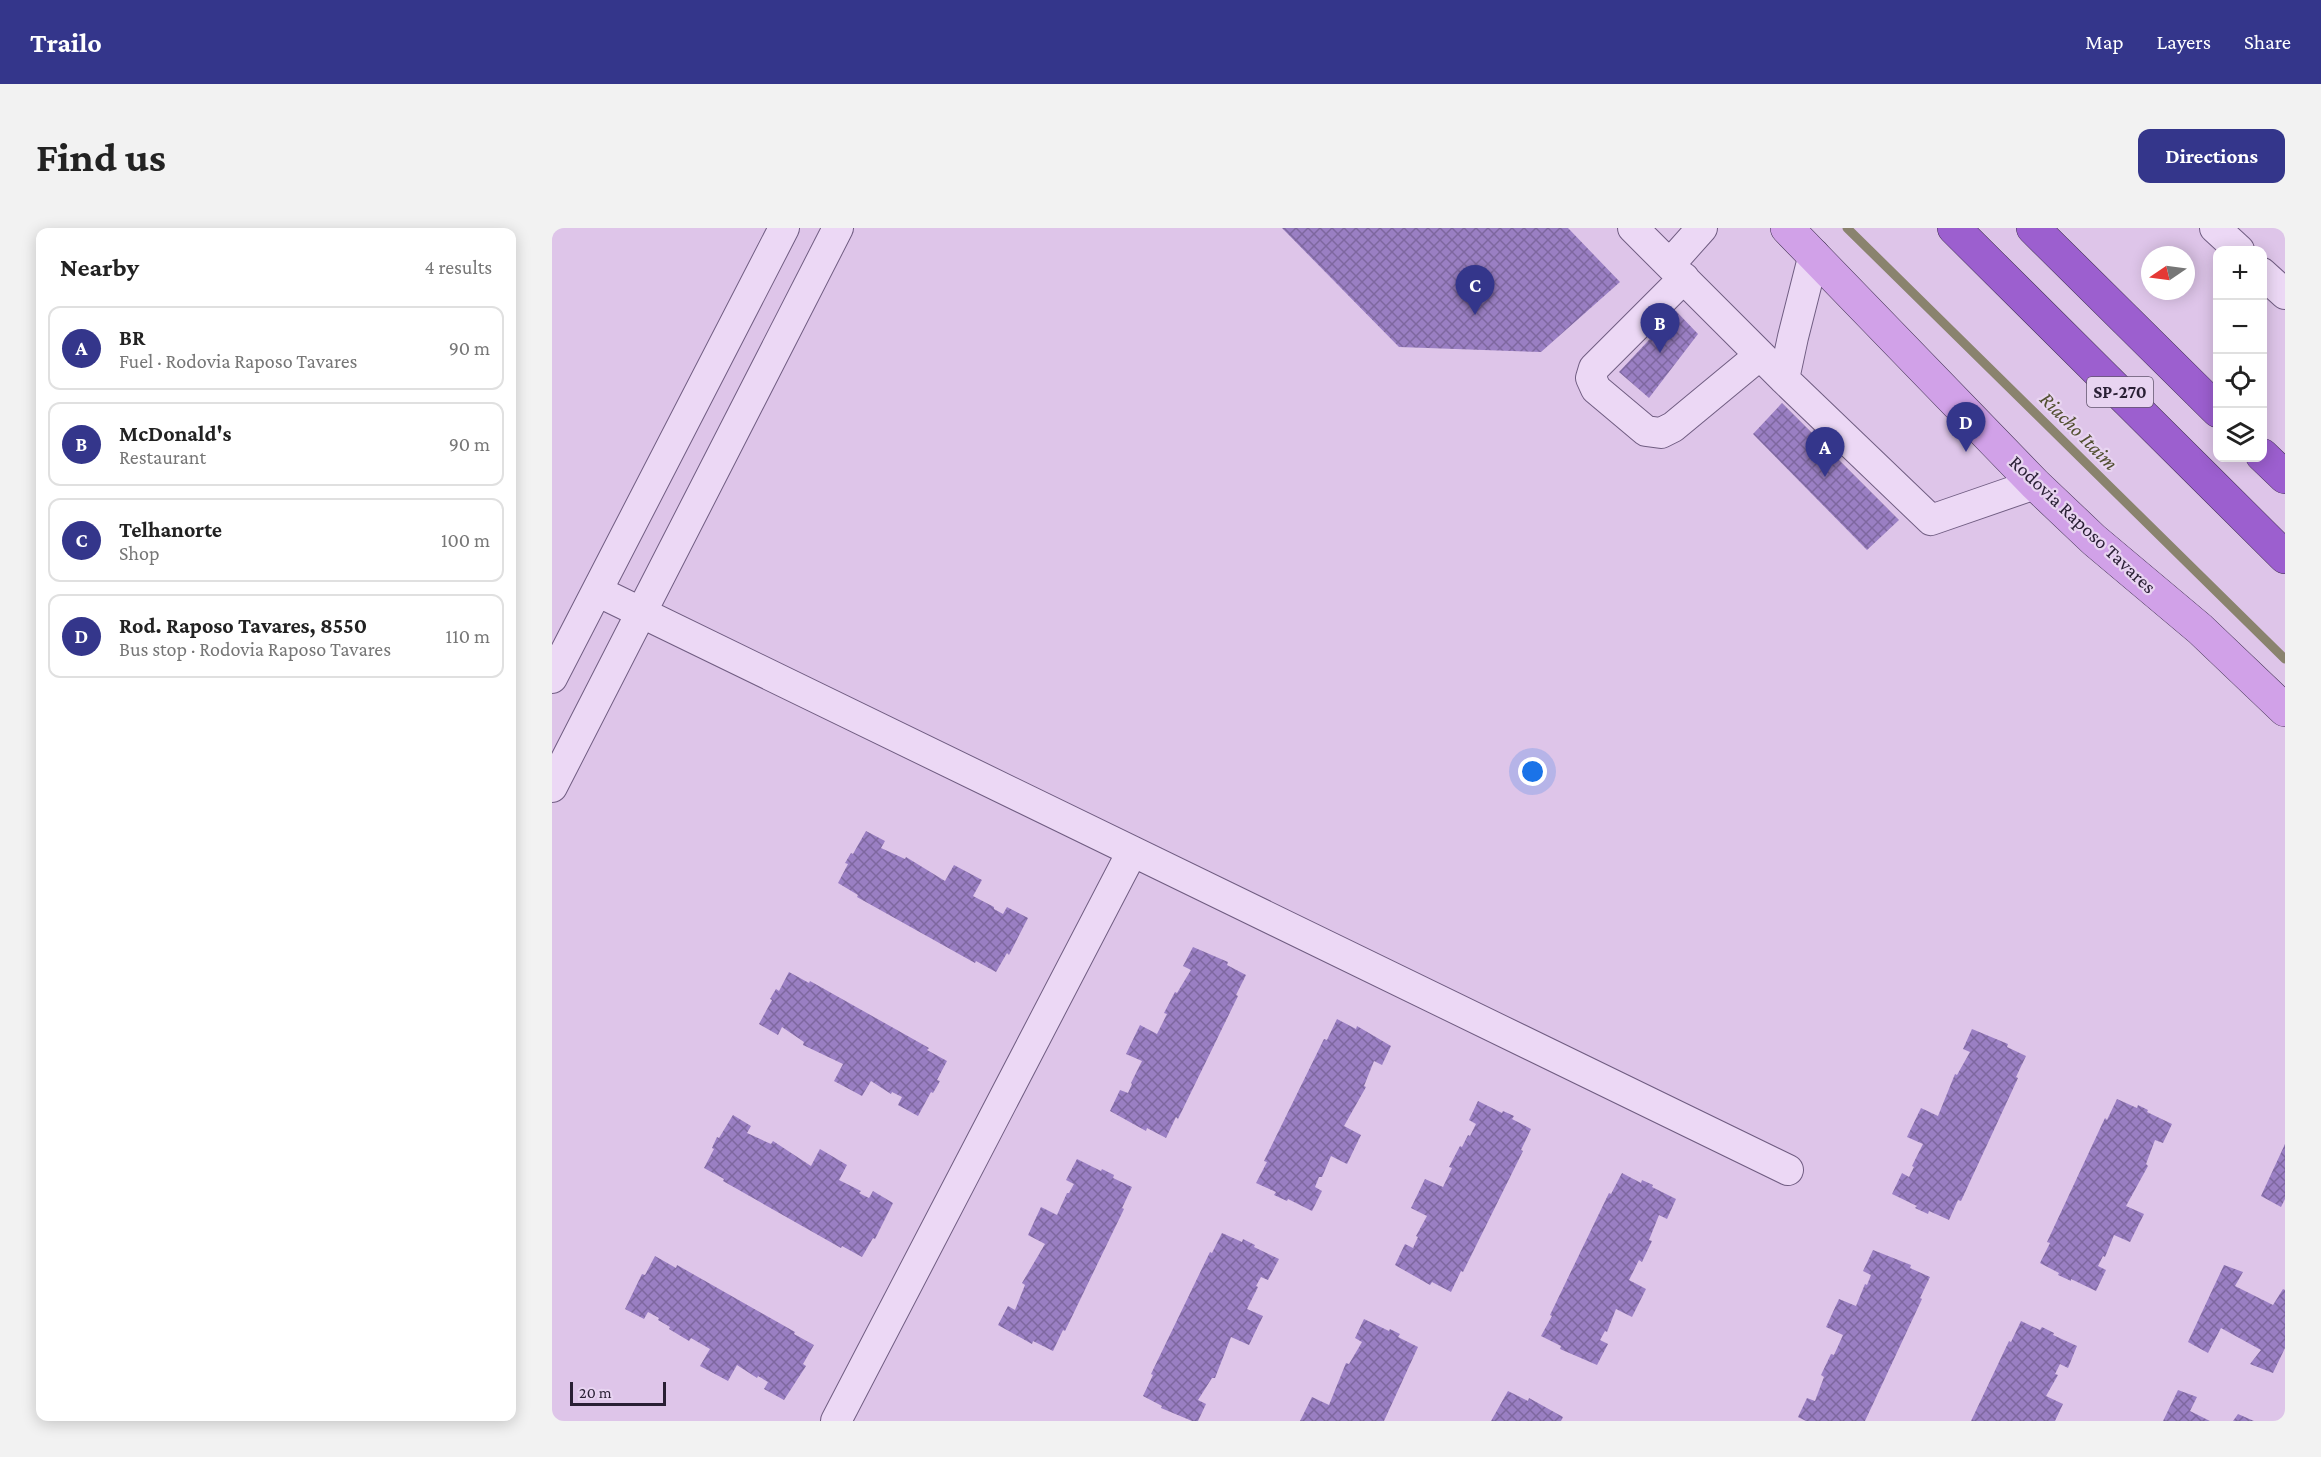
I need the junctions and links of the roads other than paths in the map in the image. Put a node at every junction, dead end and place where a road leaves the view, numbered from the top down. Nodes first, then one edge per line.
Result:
1 (784, 228) edge
2 (838, 228) edge
3 (1702, 228) edge
4 (1787, 228) edge
5 (1954, 228) edge
6 (2033, 228) edge
7 (2215, 228) edge
8 (1644, 231) edge
9 (2235, 246) edge
10 (1814, 254) junction
11 (1677, 271) junction
12 (2267, 278) edge
13 (2285, 294) edge
14 (1760, 355) junction
15 (1784, 380) junction
16 (2214, 408) edge
17 (2267, 460) edge
18 (2285, 477) edge
19 (2035, 484) junction
20 (2285, 557) edge
21 (597, 591) junction
22 (641, 612) junction
23 (552, 678) edge
24 (2285, 710) edge
25 (552, 787) edge
26 (1132, 852) junction
27 (1788, 1170) dead end
28 (836, 1421) edge

1 - 21 street
2 - 22 street
3 - 11 street
4 - 10 main road, Rodovia Raposo Tavares
5 - 20 highway, SP-270
6 - 16 highway, SP-270
7 - 9 street
8 - 11 street
10 - 15 street
10 - 19 main road, Rodovia Raposo Tavares
11 - 14 street
11 - 14 street
12 - 13 street
14 - 15 street
15 - 19 street
17 - 18 highway
19 - 24 main road, Rodovia Raposo Tavares
21 - 22 street
21 - 23 street
22 - 25 street
22 - 26 street
26 - 27 street
26 - 28 street

